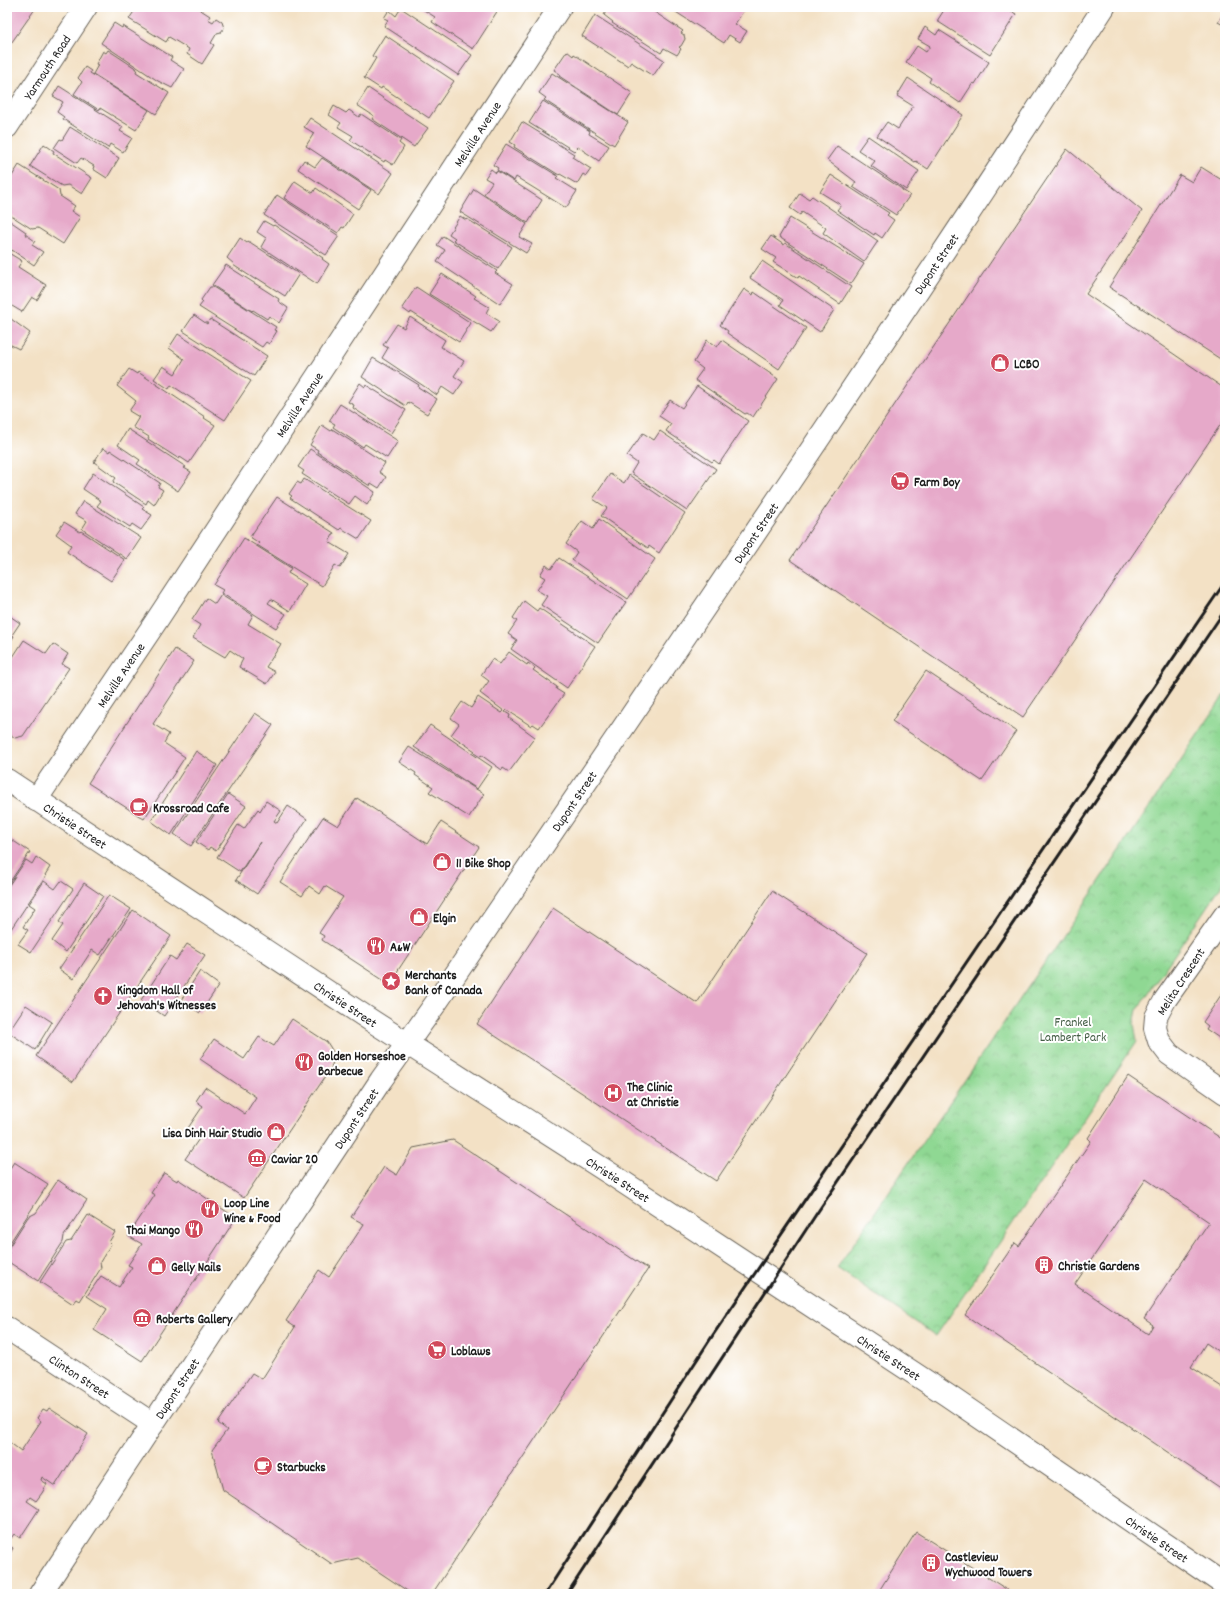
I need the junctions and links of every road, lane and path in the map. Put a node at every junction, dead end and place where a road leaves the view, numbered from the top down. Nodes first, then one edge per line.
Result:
1 (86, 7) edge
2 (560, 7) edge
3 (1104, 7) edge
4 (7, 127) edge
5 (7, 780) edge
6 (36, 800) junction
7 (1225, 915) edge
8 (408, 1043) junction
9 (1225, 1093) edge
10 (7, 1328) edge
11 (153, 1424) junction
12 (1225, 1585) edge
13 (40, 1594) edge

1 - 4 street, Yarmouth Road
2 - 6 street, Melville Avenue
3 - 8 street, Dupont Street
5 - 6 street, Christie Street
6 - 8 street, Christie Street
7 - 9 street, Melita Crescent
8 - 11 street, Dupont Street
8 - 12 street, Christie Street
10 - 11 street, Clinton Street
11 - 13 street, Dupont Street

